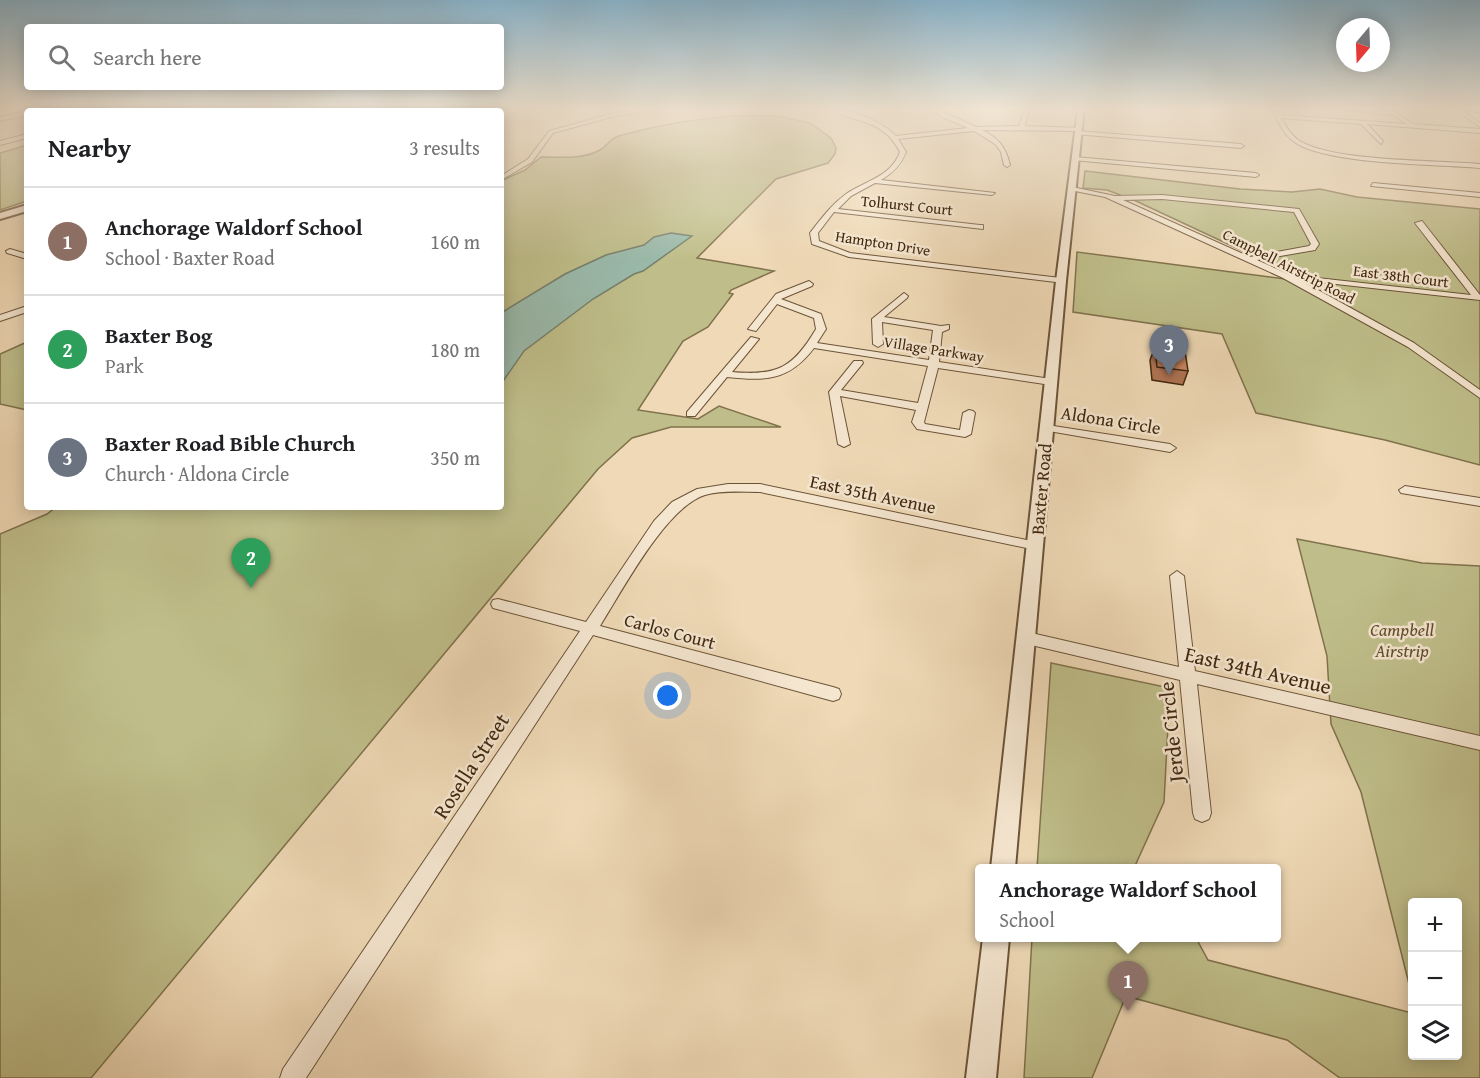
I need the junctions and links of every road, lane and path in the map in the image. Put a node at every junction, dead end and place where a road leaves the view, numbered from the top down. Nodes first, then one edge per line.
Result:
1 (532, 159) edge
2 (901, 159) edge
3 (1005, 159) edge
4 (1075, 159) edge
5 (1078, 159) edge
6 (1414, 159) edge
7 (1007, 165) dead end
8 (1480, 166) edge
9 (1256, 175) dead end
10 (504, 176) edge
11 (872, 181) junction
12 (1373, 185) dead end
13 (1072, 189) junction
14 (992, 193) dead end
15 (1480, 195) edge
16 (1115, 198) junction
17 (24, 209) edge
18 (832, 210) junction
19 (0, 216) edge
20 (1419, 223) dead end
21 (980, 227) dead end
22 (10, 251) dead end
23 (24, 256) edge
24 (1250, 259) junction
25 (1286, 276) junction
26 (1061, 281) junction
27 (809, 284) dead end
28 (904, 296) dead end
29 (775, 300) junction
30 (24, 310) edge
31 (2, 315) edge
32 (877, 319) junction
33 (878, 344) dead end
34 (812, 345) junction
35 (858, 363) dead end
36 (934, 364) junction
37 (724, 374) junction
38 (1051, 382) junction
39 (834, 392) junction
40 (1480, 395) edge
41 (920, 407) junction
42 (969, 413) dead end
43 (691, 414) dead end
44 (1047, 428) junction
45 (844, 444) dead end
46 (1170, 448) dead end
47 (1405, 490) dead end
48 (701, 492) joint
49 (1480, 502) edge
50 (1036, 546) junction
51 (1177, 576) dead end
52 (498, 604) dead end
53 (588, 630) junction
54 (1027, 638) junction
55 (1188, 677) junction
56 (833, 694) dead end
57 (1480, 743) edge
58 (1202, 813) dead end
59 (1003, 864) edge
60 (996, 942) edge
61 (292, 1078) edge
62 (981, 1078) edge

1 - 10 street
2 - 11 street, Hampton Drive
3 - 7 street
4 - 13 street, Baxter Road
5 - 9 street
6 - 8 street
11 - 14 street
11 - 18 street, Hampton Drive
12 - 15 street
13 - 16 street, Campbell Airstrip Road
13 - 26 street, Baxter Road
16 - 24 street, Campbell Airstrip Road
16 - 24 street
17 - 19 street
18 - 21 street, Tolhurst Court
18 - 26 street, Hampton Drive
20 - 25 street, East 38th Court
22 - 23 street
24 - 25 street, Campbell Airstrip Road
25 - 40 street, Campbell Airstrip Road
26 - 38 street, Baxter Road
27 - 29 street
28 - 32 street
29 - 34 street
29 - 37 street
30 - 31 street
32 - 33 street
32 - 36 street
34 - 36 street, Village Parkway
34 - 37 street
35 - 39 street
36 - 38 street, Village Parkway
36 - 41 street
37 - 43 street
38 - 44 street, Baxter Road
39 - 41 street
39 - 45 street
41 - 42 street
44 - 46 street, Aldona Circle
44 - 50 street, Baxter Road
47 - 49 street
48 - 50 street, East 35th Avenue
48 - 53 street, Rosella Street
50 - 54 street, Baxter Road
51 - 55 street, Jerde Circle
52 - 53 street, Carlos Court
53 - 56 street, Carlos Court
53 - 61 street, Rosella Street
54 - 55 street, East 34th Avenue
54 - 59 street, Baxter Road
55 - 57 street, East 34th Avenue
55 - 58 street, Jerde Circle
60 - 62 street

